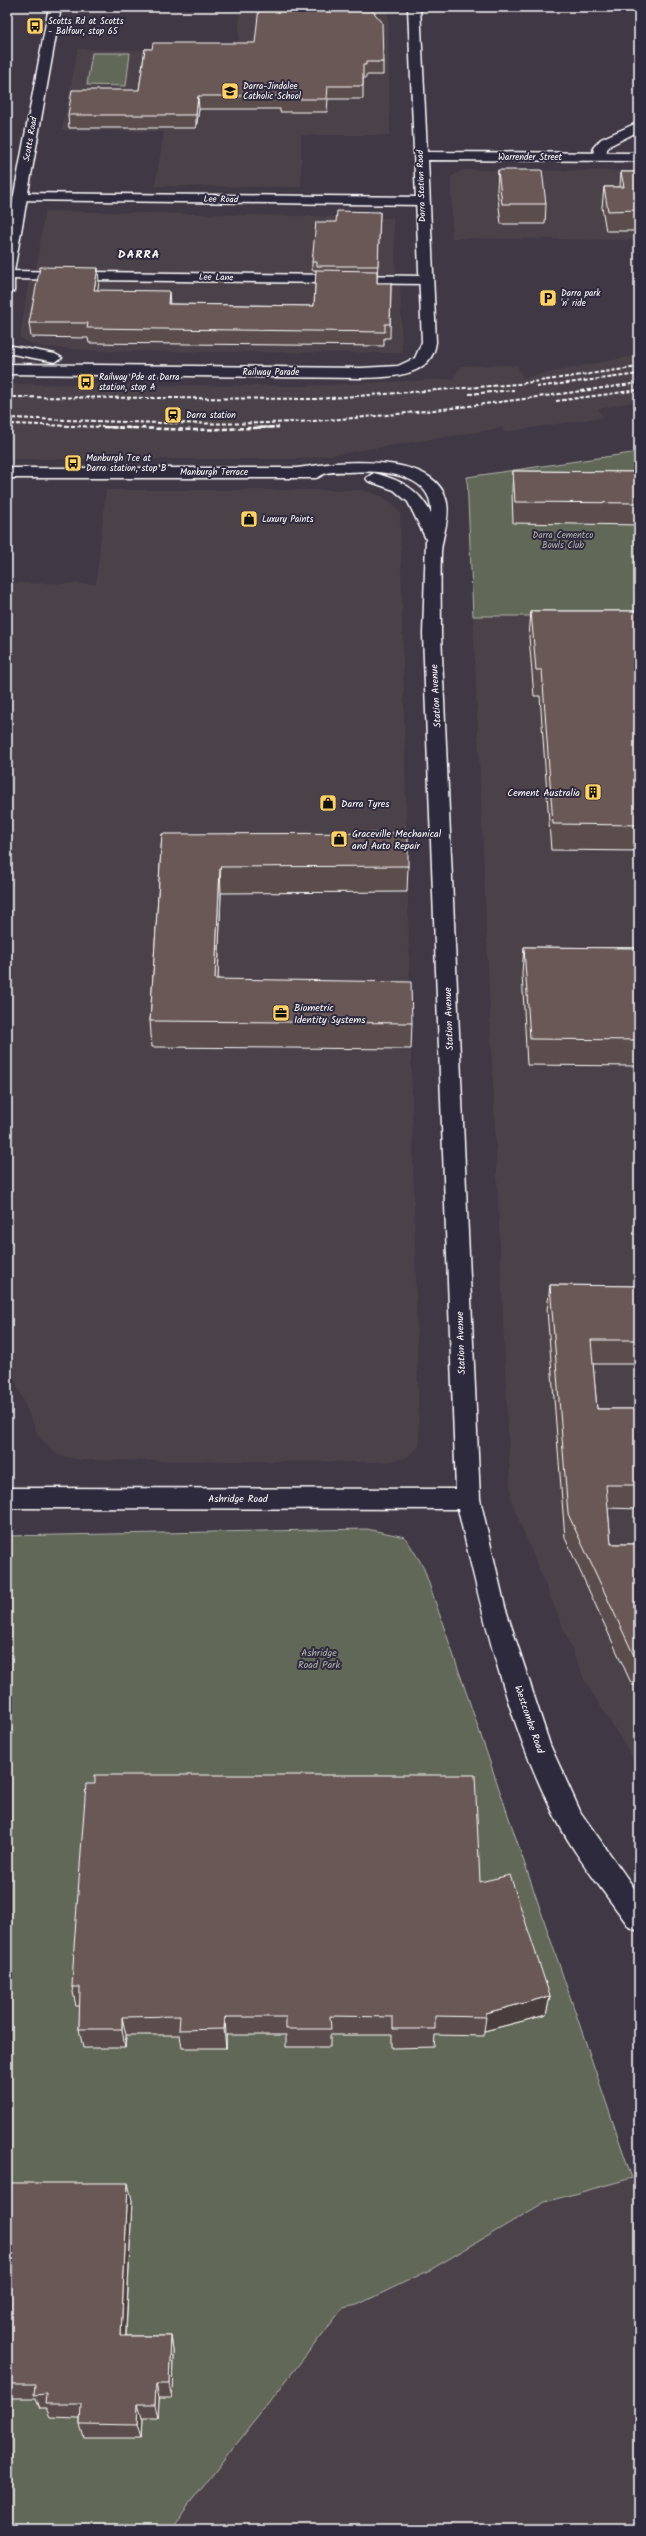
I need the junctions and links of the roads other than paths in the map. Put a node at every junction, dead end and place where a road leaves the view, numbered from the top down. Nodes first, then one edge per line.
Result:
1 (55, 7) edge
2 (414, 7) edge
3 (639, 126) edge
4 (420, 156) junction
5 (601, 157) junction
6 (639, 157) edge
7 (20, 197) junction
8 (422, 200) junction
9 (7, 271) edge
10 (7, 275) edge
11 (7, 279) edge
12 (425, 280) junction
13 (7, 291) edge
14 (7, 349) edge
15 (420, 363) joint
16 (7, 369) edge
17 (120, 370) junction
18 (386, 468) joint
19 (301, 472) junction
20 (7, 473) edge
21 (394, 483) joint
22 (434, 539) junction
23 (7, 1498) edge
24 (468, 1499) junction
25 (639, 1918) edge

1 - 7 street, Scotts Road
2 - 4 street, Darra Station Road
3 - 5 street
4 - 5 street, Warrender Street
4 - 8 street, Darra Station Road
5 - 6 street, Warrender Street
7 - 8 street, Lee Road
7 - 9 street, Scotts Road
8 - 12 street, Darra Station Road
10 - 12 street, Lee Lane
11 - 13 street
12 - 15 street, Darra Station Road
14 - 17 street, Railway Parade
15 - 17 street, Railway Parade
16 - 17 street, Railway Parade
18 - 19 street, Manburgh Terrace
18 - 22 street, Station Avenue
19 - 20 street, Manburgh Terrace
19 - 21 street, Manburgh Terrace
21 - 22 street, Station Avenue
22 - 24 street, Station Avenue
23 - 24 street, Ashridge Road
24 - 25 street, Westcombe Road

